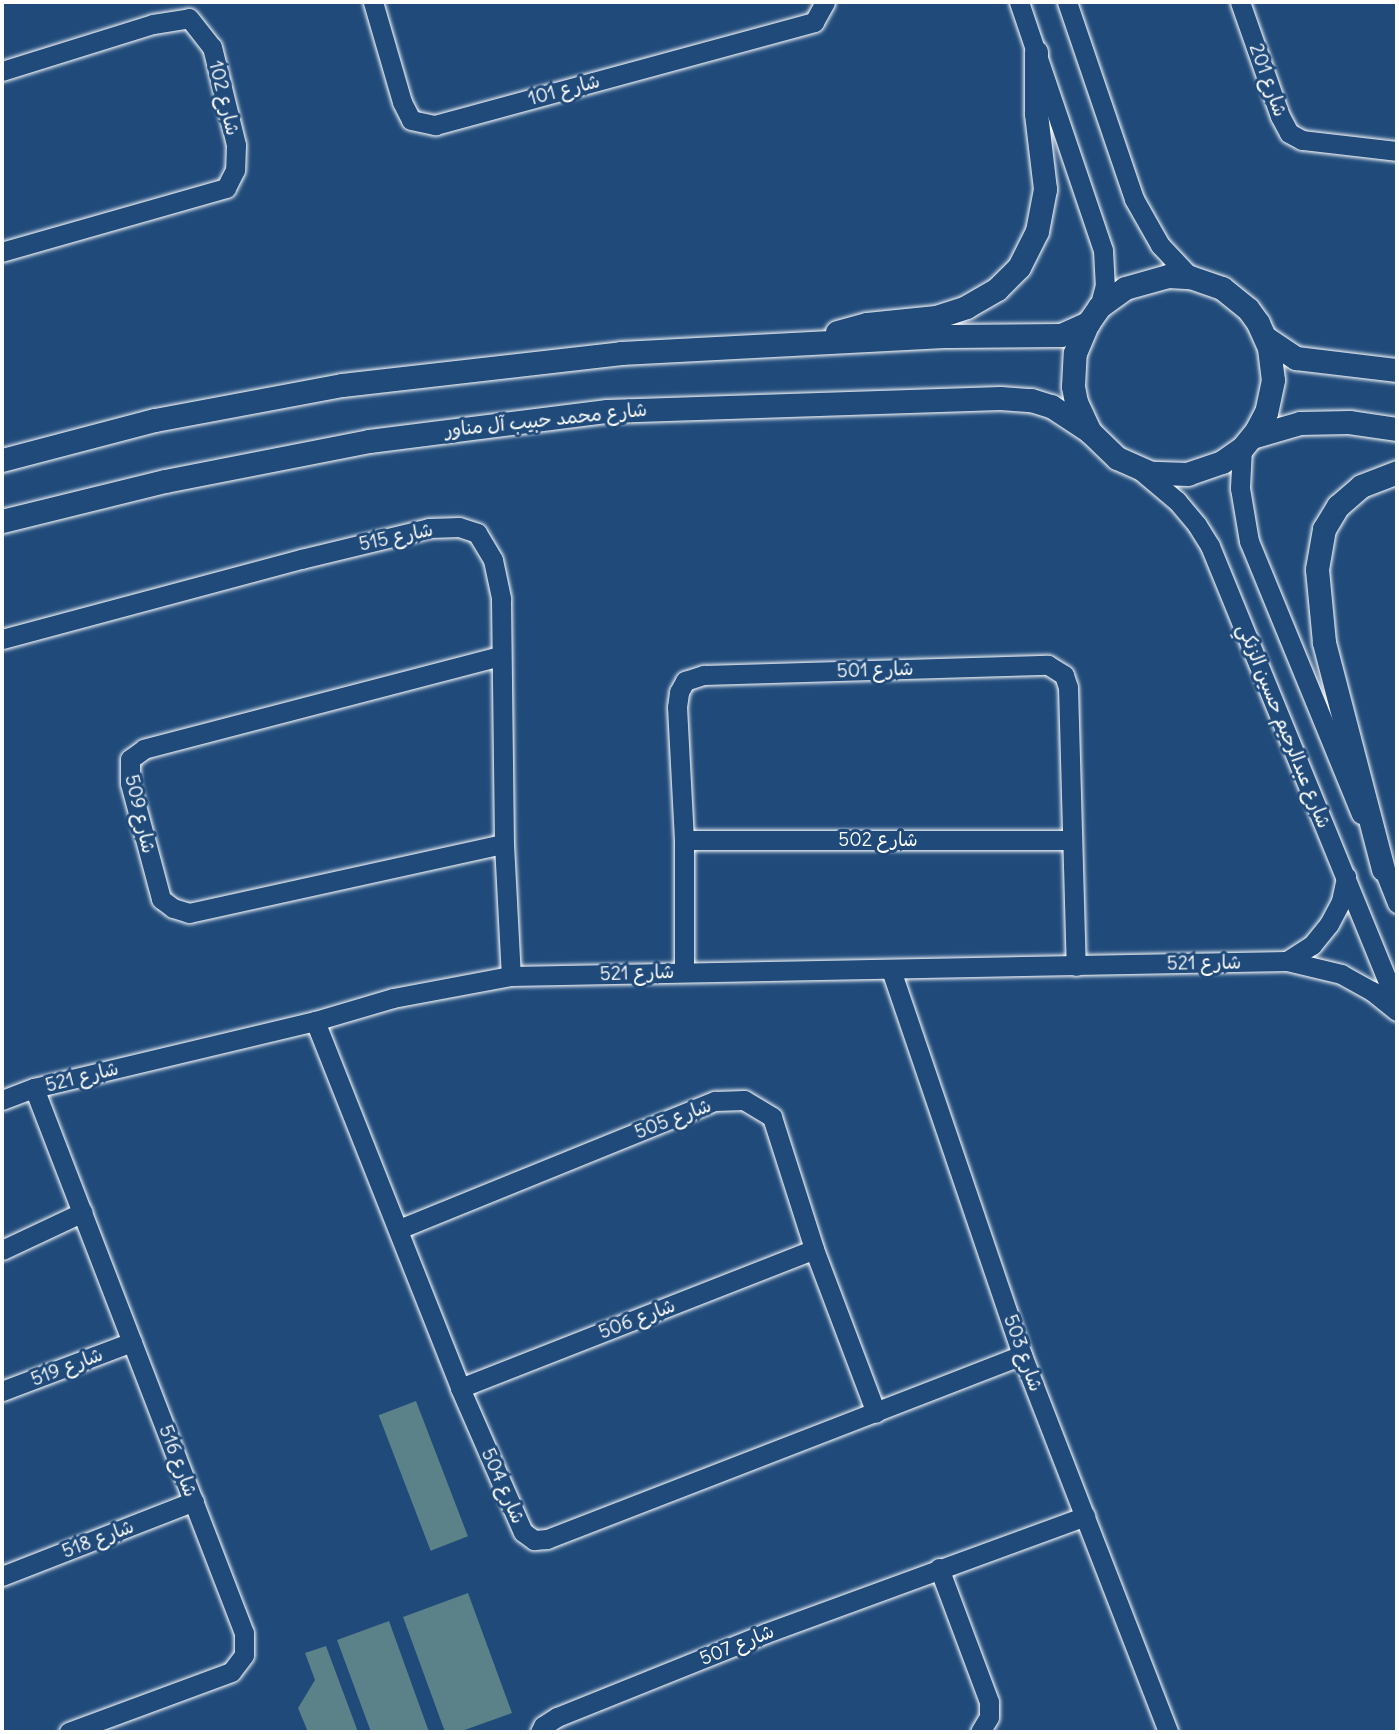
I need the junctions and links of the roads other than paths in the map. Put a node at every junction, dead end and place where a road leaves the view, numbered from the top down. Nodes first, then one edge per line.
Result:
1 (373, 2) edge
2 (825, 2) edge
3 (1019, 2) edge
4 (1067, 2) edge
5 (1240, 2) edge
6 (187, 10) edge
7 (1035, 52) junction
8 (2, 71) edge
9 (1397, 151) edge
10 (2, 252) edge
11 (1190, 277) junction
12 (1093, 315) junction
13 (1266, 338) junction
14 (821, 342) junction
15 (1397, 370) edge
16 (1397, 429) edge
17 (1090, 432) junction
18 (1247, 442) junction
19 (2, 457) edge
20 (1140, 470) junction
21 (1397, 472) edge
22 (2, 521) edge
23 (2, 639) edge
24 (500, 656) junction
25 (1071, 840) junction
26 (684, 841) junction
27 (504, 844) junction
28 (1383, 869) junction
29 (1346, 876) junction
30 (1397, 902) edge
31 (1287, 961) junction
32 (1076, 966) junction
33 (891, 970) junction
34 (684, 971) junction
35 (511, 976) junction
36 (1397, 1004) edge
37 (1397, 1012) edge
38 (315, 1021) junction
39 (34, 1088) junction
40 (2, 1100) edge
41 (83, 1212) junction
42 (400, 1229) junction
43 (814, 1249) junction
44 (2, 1250) edge
45 (132, 1342) junction
46 (1022, 1355) junction
47 (460, 1388) junction
48 (2, 1391) edge
49 (876, 1413) junction
50 (194, 1501) junction
51 (1085, 1516) junction
52 (939, 1568) junction
53 (2, 1576) edge
54 (69, 1732) edge
55 (540, 1732) edge
56 (980, 1732) edge
57 (1168, 1732) edge

1 - 2 street, شارع 101
3 - 7 street
4 - 11 street
5 - 9 street, شارع 201
6 - 8 street, شارع 102
6 - 10 street, شارع 102
7 - 12 street
7 - 14 main road
11 - 12 main road
11 - 13 main road
12 - 14 main road
12 - 17 main road
13 - 15 main road
13 - 18 main road
14 - 19 main road
16 - 18 main road
17 - 20 main road
17 - 22 main road, شارع محمد حبيب آل مناور
18 - 20 main road
18 - 28 street, شارع عبدالرحيم حسين الزنكي
20 - 29 street, شارع عبدالرحيم حسين الزنكي
21 - 28 main road
23 - 24 street, شارع 515
24 - 27 street, شارع 515
24 - 27 street, شارع 509
25 - 26 street, شارع 502
25 - 26 street, شارع 501
25 - 32 street, شارع 501
26 - 34 street, شارع 501
27 - 35 street, شارع 515
28 - 30 street, شارع عبدالرحيم حسين الزنكي
29 - 31 street
29 - 36 street, شارع عبدالرحيم حسين الزنكي
31 - 32 street, شارع 521
31 - 37 street, شارع 521
32 - 33 street, شارع 521
33 - 34 street, شارع 521
33 - 46 street, شارع 503
34 - 35 street, شارع 521
35 - 38 street, شارع 521
38 - 39 street, شارع 521
38 - 42 street, شارع 504
39 - 40 street, شارع 521
39 - 41 street, شارع 516
41 - 44 street
41 - 45 street, شارع 516
42 - 43 street, شارع 505
42 - 47 street, شارع 504
43 - 47 street, شارع 506
43 - 49 street, شارع 505
45 - 48 street, شارع 519
45 - 50 street, شارع 516
46 - 49 street, شارع 504
46 - 51 street, شارع 503
47 - 49 street, شارع 504
50 - 53 street, شارع 518
50 - 54 street, شارع 516
51 - 52 street, شارع 507
51 - 57 street, شارع 503
52 - 55 street, شارع 507
52 - 56 street

